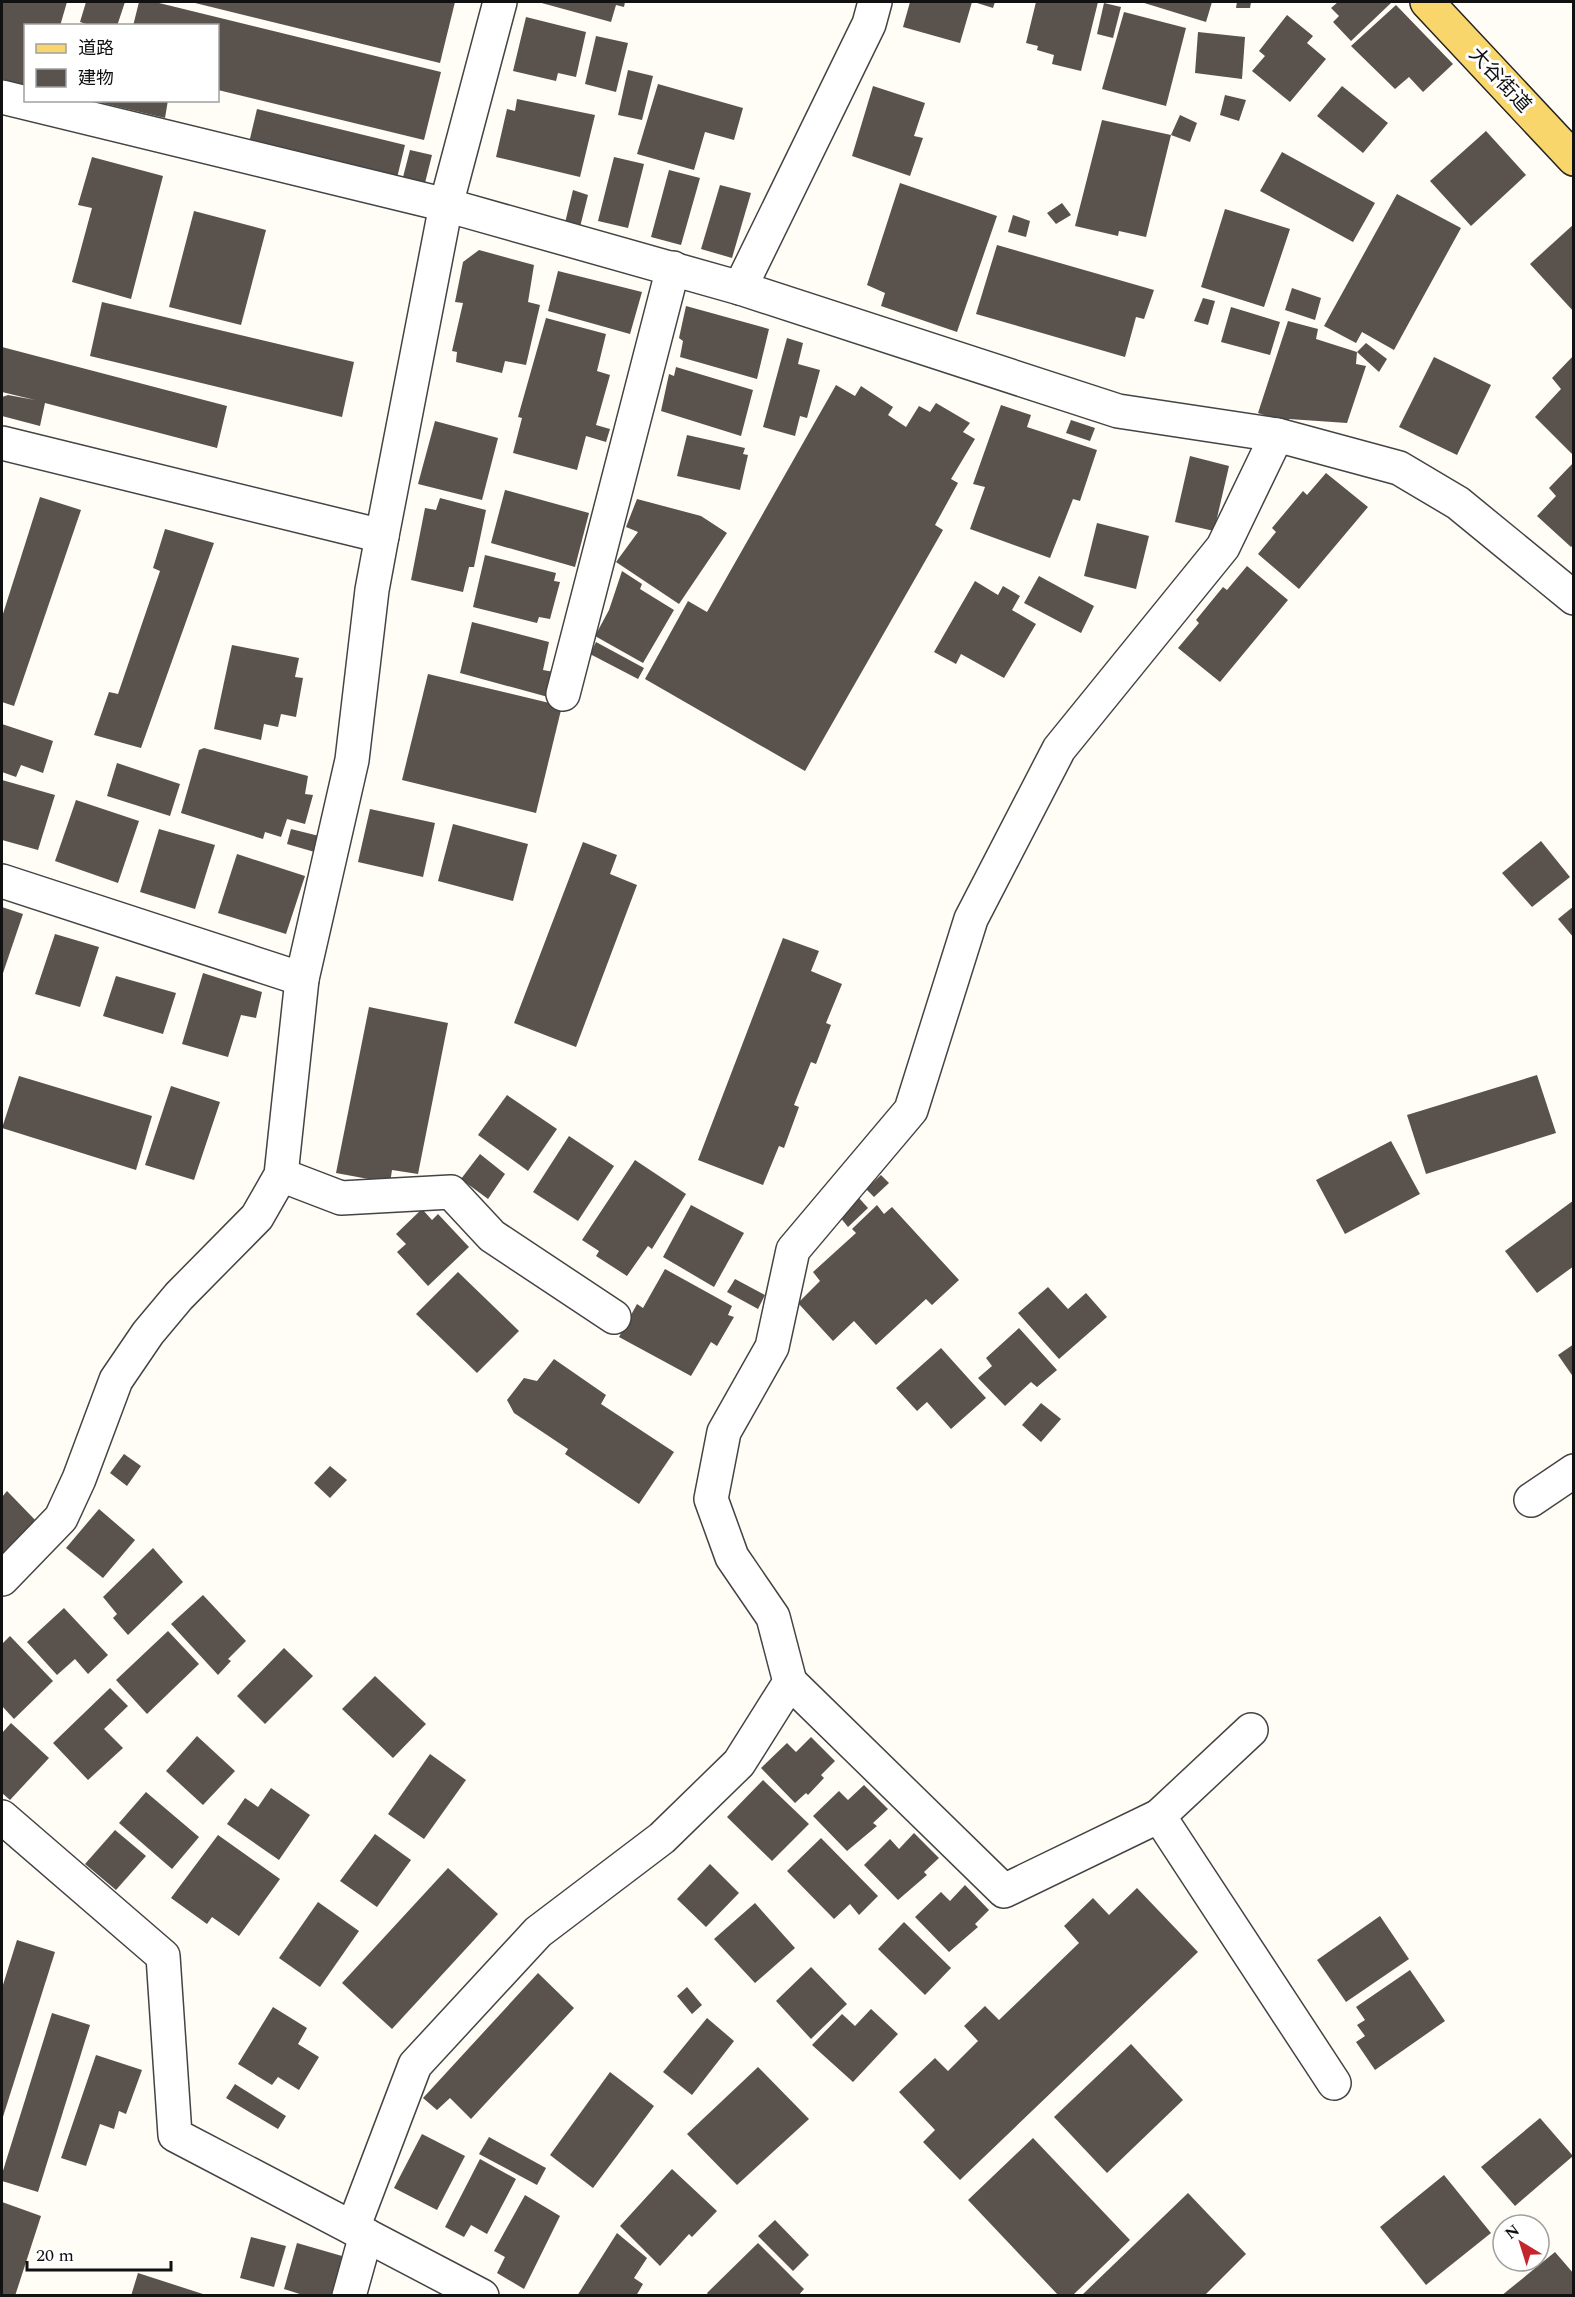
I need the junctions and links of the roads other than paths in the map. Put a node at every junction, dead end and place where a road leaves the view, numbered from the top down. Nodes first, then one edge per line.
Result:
1 (500, 2) edge
2 (875, 2) edge
3 (1427, 2) edge
4 (2, 97) edge
5 (1574, 159) edge
6 (446, 205) junction
7 (673, 268) junction
8 (740, 288) junction
9 (1277, 435) junction
10 (2, 443) edge
11 (382, 536) junction
12 (1574, 598) edge
13 (563, 694) dead end
14 (2, 881) edge
15 (302, 979) junction
16 (281, 1175) junction
17 (614, 1317) dead end
18 (1574, 1471) edge
19 (1530, 1500) dead end
20 (2, 1579) edge
21 (790, 1682) junction
22 (1251, 1730) dead end
23 (1159, 1816) junction
24 (2, 1817) edge
25 (1334, 2083) dead end
26 (359, 2231) junction
27 (349, 2295) edge
28 (482, 2295) edge

1 - 6 street
2 - 8 street
3 - 5 main road, 大谷街道
4 - 6 street
6 - 7 street
6 - 11 street
7 - 8 street
7 - 13 street
8 - 9 street
9 - 12 street
9 - 21 street
10 - 11 street
11 - 15 street
14 - 15 street
15 - 16 street
16 - 17 street
16 - 20 street
18 - 19 street
21 - 23 street
21 - 26 street
22 - 23 street
23 - 25 street
24 - 26 street
26 - 27 street
26 - 28 street

